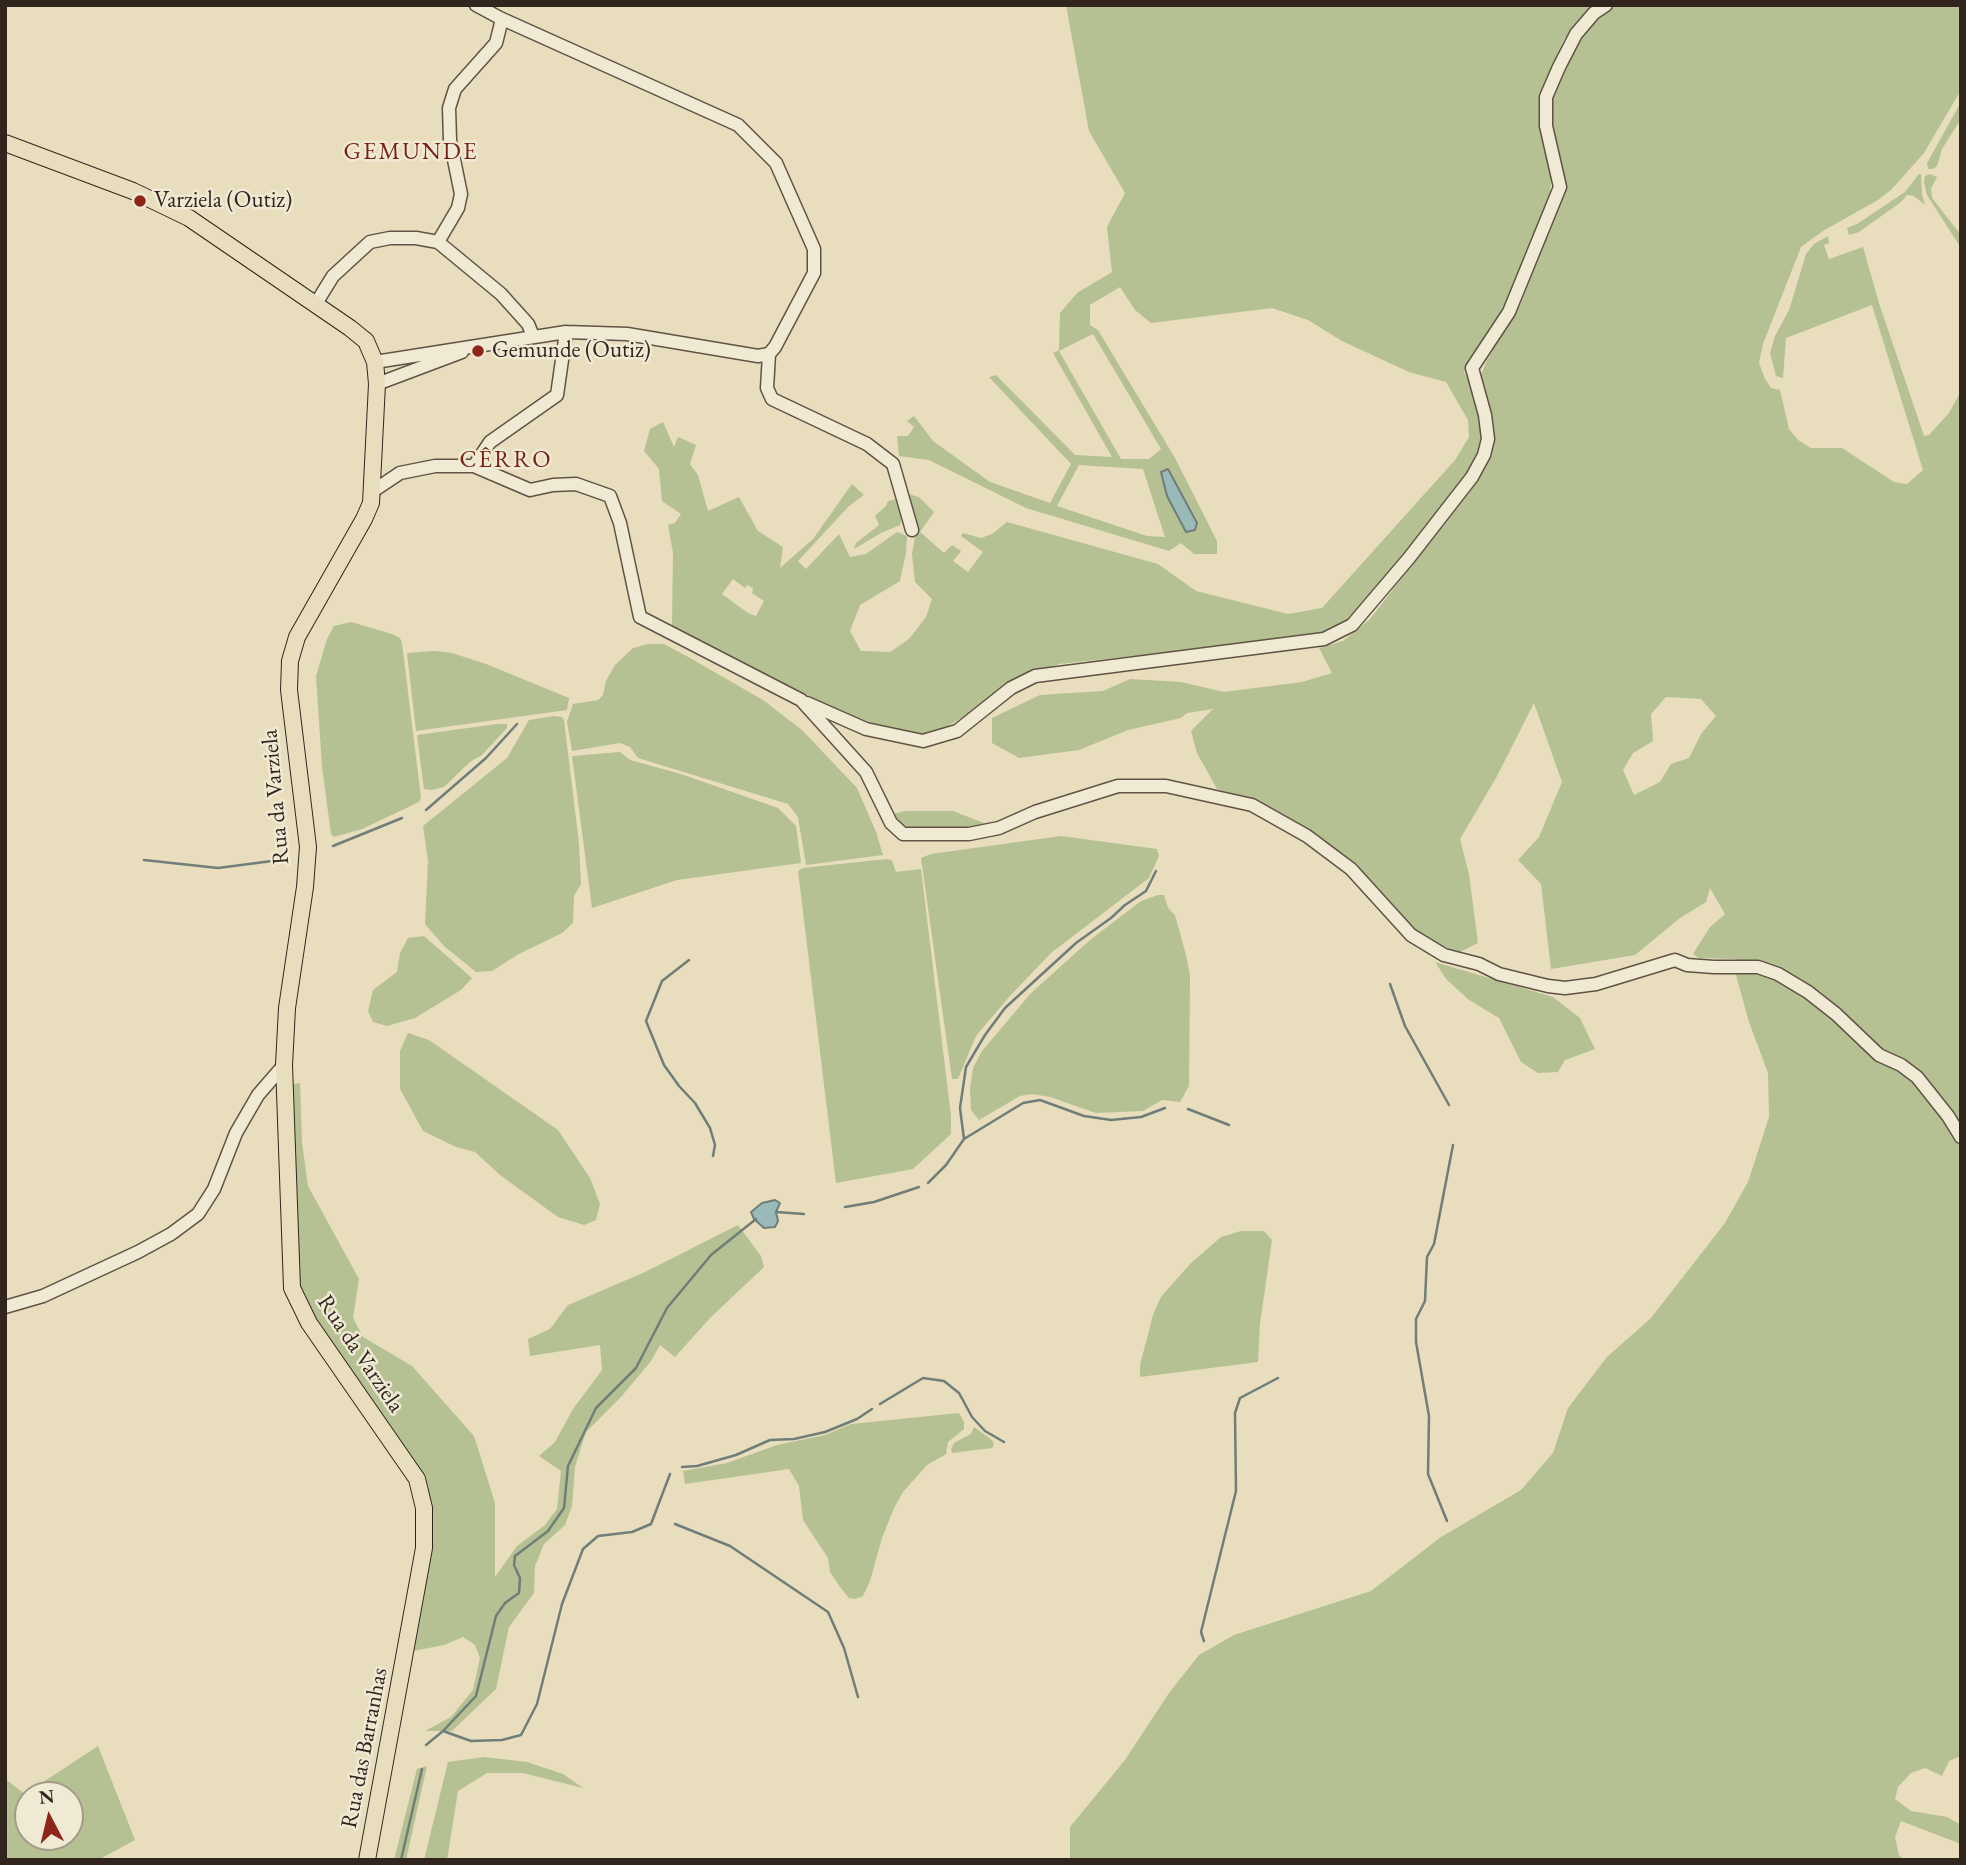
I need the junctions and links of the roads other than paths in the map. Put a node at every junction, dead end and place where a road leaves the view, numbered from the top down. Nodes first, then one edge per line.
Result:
1 (475, 5) edge
2 (1606, 5) edge
3 (502, 19) junction
4 (5, 144) edge
5 (438, 242) junction
6 (315, 305) junction
7 (566, 332) junction
8 (533, 336) junction
9 (469, 345) junction
10 (769, 354) junction
11 (375, 362) junction
12 (377, 384) junction
13 (474, 466) junction
14 (373, 491) junction
15 (912, 530) dead end
16 (801, 700) junction
17 (284, 1065) junction
18 (1961, 1138) edge
19 (5, 1307) edge
20 (408, 1644) joint
21 (368, 1860) edge

1 - 3 street
2 - 16 street
3 - 5 street
3 - 10 street
4 - 6 main road, Rua da Varziela
5 - 6 street
5 - 8 street
6 - 11 main road, Rua da Varziela
7 - 8 street
7 - 10 street
7 - 13 street
8 - 9 street
9 - 11 street
9 - 12 street
10 - 15 street
11 - 12 main road, Rua da Varziela
12 - 14 main road, Rua da Varziela
13 - 14 street
13 - 16 street
14 - 17 main road, Rua da Varziela
16 - 18 street
17 - 19 street
17 - 20 main road, Rua da Varziela
20 - 21 main road, Rua das Barranhas

